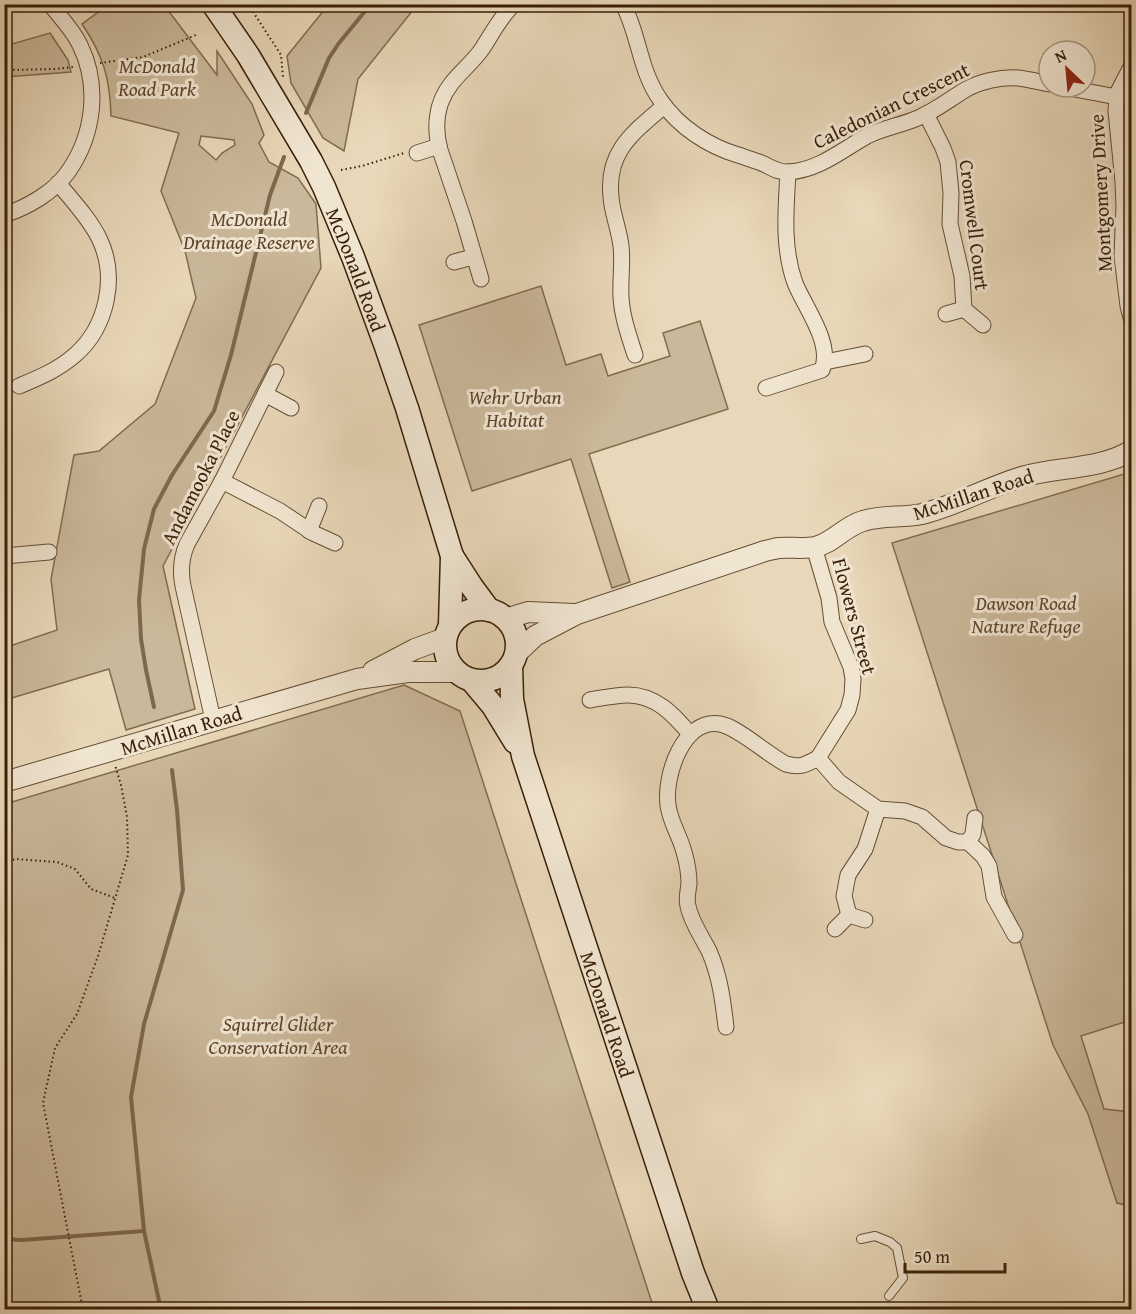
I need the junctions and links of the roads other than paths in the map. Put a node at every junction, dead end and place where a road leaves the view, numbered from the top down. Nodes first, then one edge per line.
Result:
1 (50, 4) edge
2 (213, 4) edge
3 (514, 4) edge
4 (623, 4) edge
5 (1131, 65) edge
6 (1037, 82) edge
7 (1097, 93) edge
8 (1117, 97) junction
9 (664, 106) junction
10 (926, 114) junction
11 (439, 146) junction
12 (417, 153) road end
13 (788, 172) junction
14 (58, 183) junction
15 (4, 215) edge
16 (473, 257) junction
17 (454, 262) dead end
18 (481, 279) dead end
19 (964, 309) junction
20 (946, 314) dead end
21 (1131, 321) edge
22 (983, 325) dead end
23 (865, 354) dead end
24 (634, 356) dead end
25 (825, 362) junction
26 (276, 372) dead end
27 (19, 386) dead end
28 (766, 388) dead end
29 (265, 394) junction
30 (291, 408) dead end
31 (1131, 450) edge
32 (222, 481) junction
33 (319, 506) dead end
34 (309, 531) junction
35 (335, 543) dead end
36 (814, 547) junction
37 (50, 552) dead end
38 (4, 556) edge
39 (452, 556) junction
40 (498, 614) junction
41 (577, 614) junction
42 (447, 631) junction
43 (514, 660) junction
44 (464, 676) junction
45 (357, 679) junction
46 (599, 703) dead end
47 (213, 720) junction
48 (690, 734) junction
49 (523, 756) junction
50 (818, 759) junction
51 (4, 782) edge
52 (878, 808) junction
53 (975, 818) dead end
54 (968, 842) junction
55 (849, 915) junction
56 (865, 920) dead end
57 (835, 929) dead end
58 (1015, 935) dead end
59 (726, 1027) dead end
60 (861, 1239) dead end
61 (693, 1273) junction
62 (889, 1296) dead end
63 (697, 1310) edge
64 (708, 1310) edge

1 - 14 street
2 - 39 main road, McDonald Road
3 - 11 street
4 - 9 street
5 - 8 street, Montgomery Drive
6 - 10 street, Caledonian Crescent
7 - 8 street
8 - 21 street, Montgomery Drive
9 - 13 street
9 - 24 street
10 - 13 street, Caledonian Crescent
10 - 19 street, Cromwell Court
11 - 12 street
11 - 16 street
13 - 25 street
14 - 15 street
14 - 27 street
16 - 17 street
16 - 18 street
19 - 20 street, Cromwell Court
19 - 22 street, Cromwell Court
23 - 25 street
25 - 28 street
26 - 29 street, Andamooka Place
29 - 30 street
29 - 32 street, Andamooka Place
31 - 36 street, McMillan Road
32 - 34 street
32 - 47 street, Andamooka Place
33 - 34 street
34 - 35 street
36 - 41 street, McMillan Road
36 - 50 street, Flowers Street
37 - 38 street
39 - 40 main road, McDonald Road
39 - 42 main road, McDonald Road
40 - 41 street, McMillan Road
40 - 42 main road
40 - 43 main road
41 - 43 street, McMillan Road
42 - 44 main road
42 - 45 street, McMillan Road
43 - 44 main road
43 - 49 main road, McDonald Road
44 - 45 street, McMillan Road
44 - 49 main road, McDonald Road
45 - 47 street, McMillan Road
46 - 48 street
47 - 51 street, McMillan Road
48 - 50 street
48 - 59 street
49 - 61 main road, McDonald Road
50 - 52 street
52 - 54 street
52 - 55 street
53 - 54 street
54 - 58 street
55 - 56 street
55 - 57 street
60 - 62 lane
61 - 63 main road, McDonald Road
61 - 64 main road, McDonald Road

